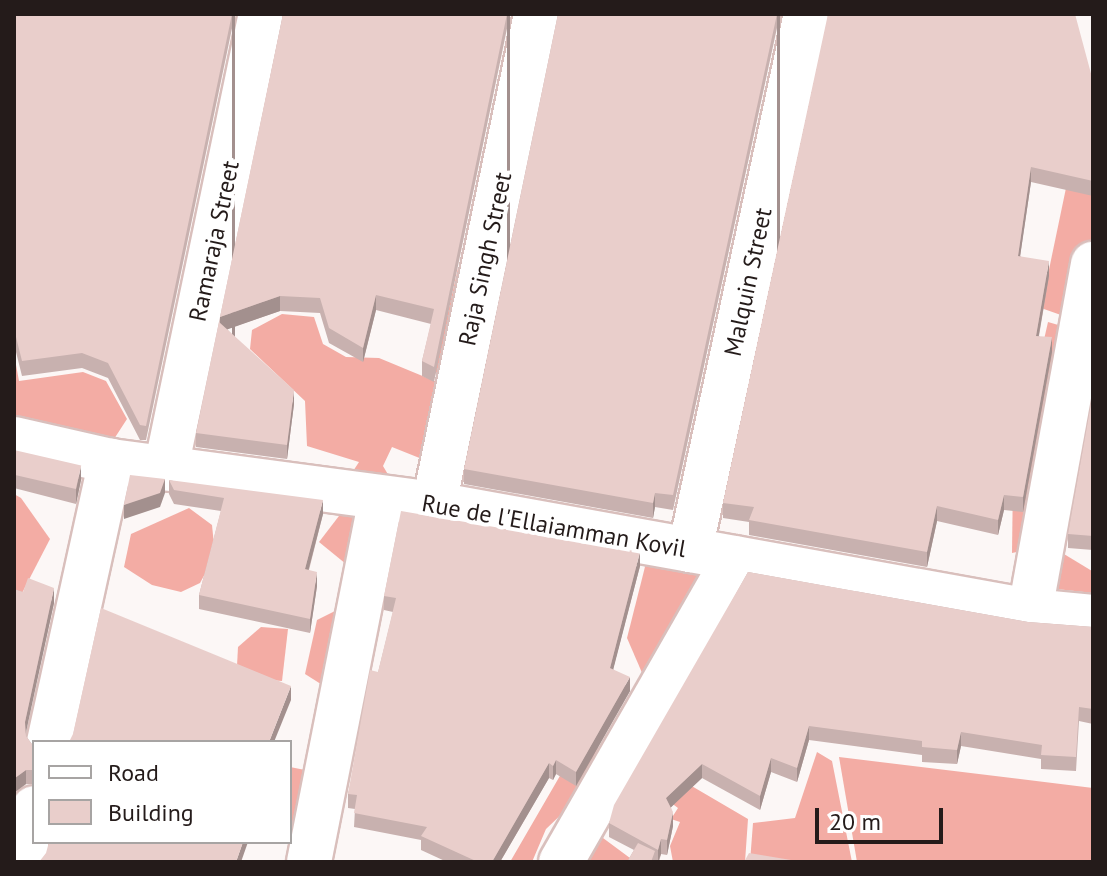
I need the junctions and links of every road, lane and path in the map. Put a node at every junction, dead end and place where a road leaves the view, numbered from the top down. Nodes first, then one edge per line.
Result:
1 (261, 14) edge
2 (536, 14) edge
3 (806, 14) edge
4 (1090, 289) edge
5 (14, 439) edge
6 (111, 461) junction
7 (166, 468) junction
8 (381, 498) junction
9 (434, 504) junction
10 (690, 550) junction
11 (735, 558) junction
12 (1030, 611) junction
13 (1093, 617) edge
14 (49, 740) edge
15 (32, 817) edge
16 (321, 857) edge
17 (22, 862) edge
18 (561, 862) edge

1 - 7 street, Ramaraja Street
2 - 9 street, Raja Singh Street
3 - 10 street, Malquin Street
4 - 12 street
5 - 6 street, Rue de l'Ellaiamman Kovil
6 - 7 street, Rue de l'Ellaiamman Kovil
6 - 14 street
7 - 8 street, Rue de l'Ellaiamman Kovil
8 - 9 street, Rue de l'Ellaiamman Kovil
8 - 16 street
9 - 10 street, Rue de l'Ellaiamman Kovil
10 - 11 street, Rue de l'Ellaiamman Kovil
11 - 12 street, Rue de l'Ellaiamman Kovil
11 - 18 street
12 - 13 street, Rue de l'Ellaiamman Kovil
15 - 17 street

